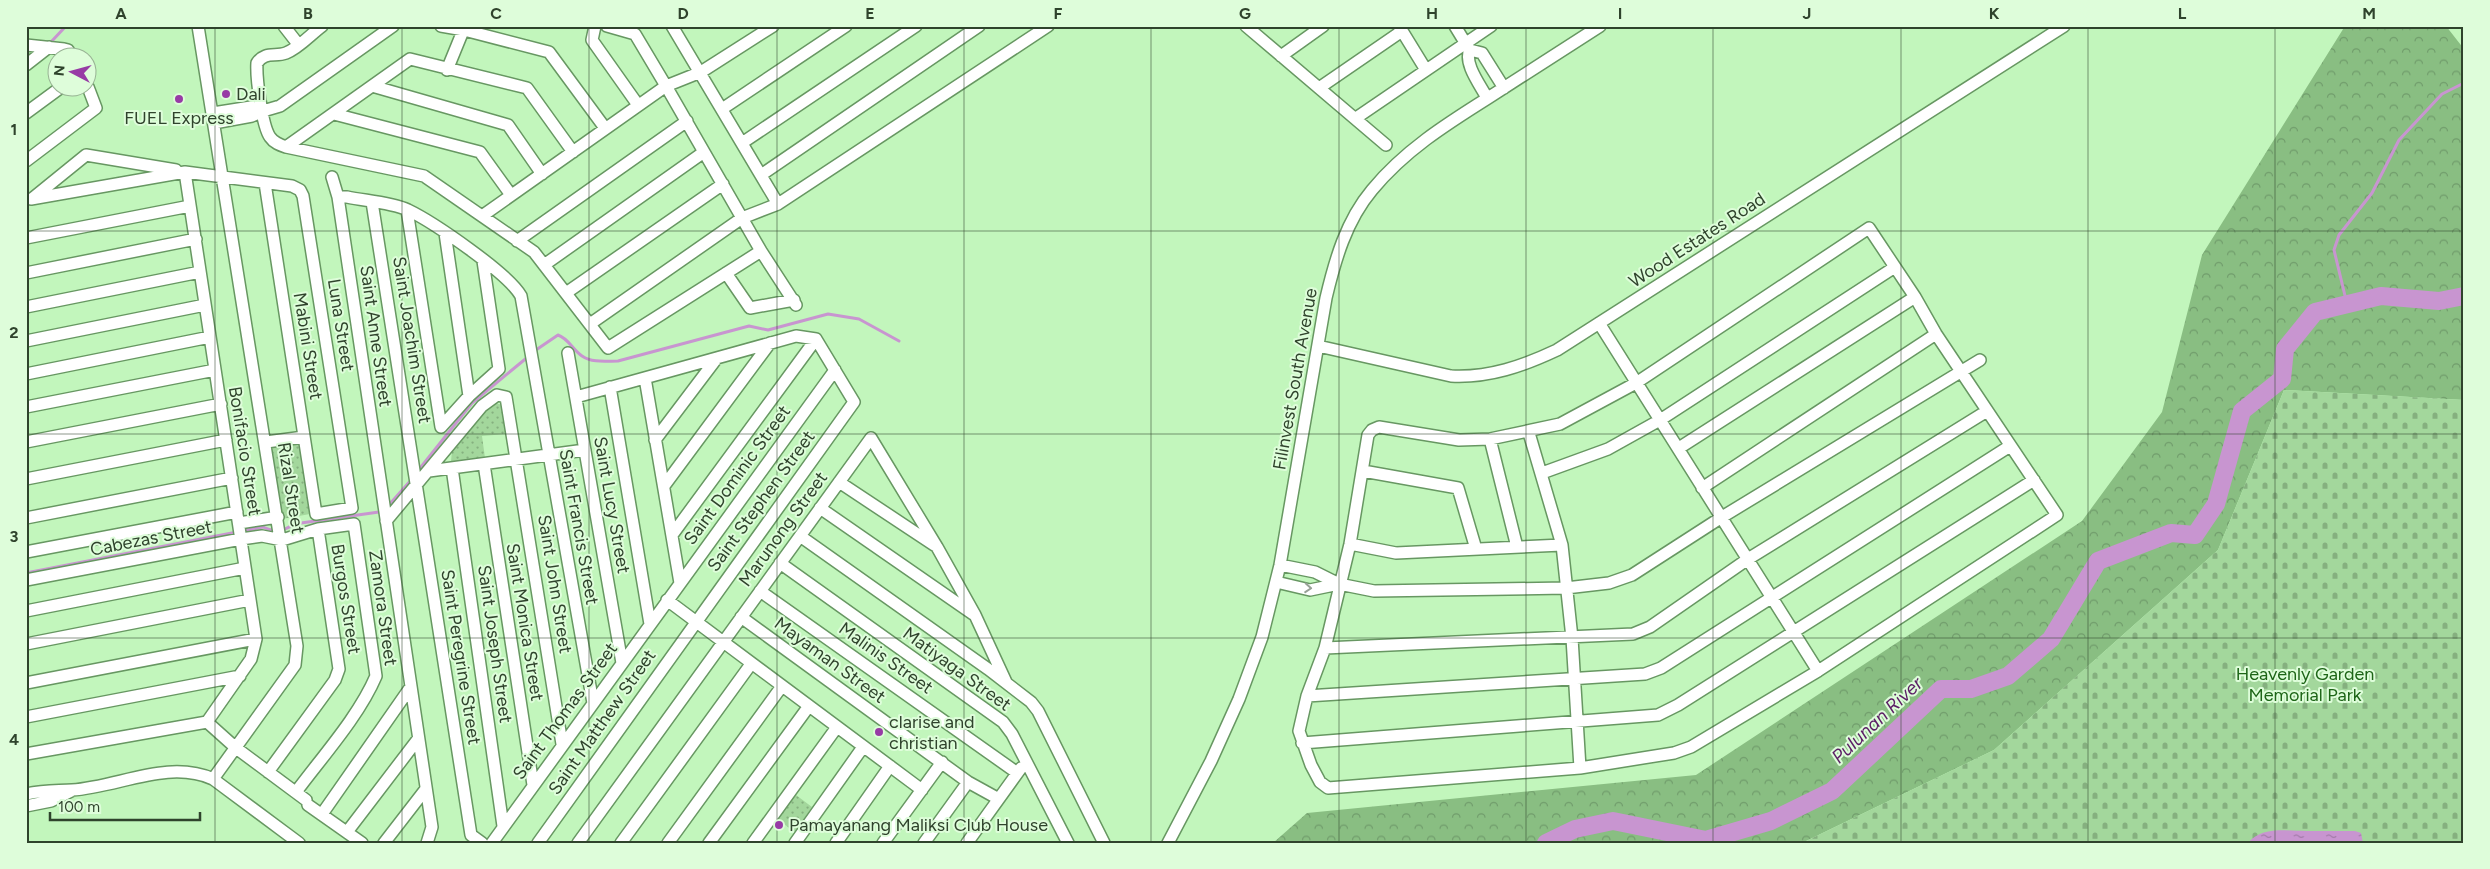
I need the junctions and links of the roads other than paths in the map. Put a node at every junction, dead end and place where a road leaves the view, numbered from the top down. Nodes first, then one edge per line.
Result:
1 (198, 26) edge
2 (284, 26) edge
3 (322, 26) edge
4 (394, 26) edge
5 (440, 26) edge
6 (595, 26) edge
7 (607, 26) edge
8 (672, 26) edge
9 (773, 26) edge
10 (846, 26) edge
11 (916, 26) edge
12 (979, 26) edge
13 (1048, 26) edge
14 (1246, 26) edge
15 (1323, 26) edge
16 (1455, 26) edge
17 (1491, 26) edge
18 (1600, 26) edge
19 (2064, 26) edge
20 (464, 28) edge
21 (1400, 29) edge
22 (298, 44) junction
23 (26, 45) edge
24 (1468, 46) junction
25 (50, 47) junction
26 (56, 48) edge
27 (1281, 56) junction
28 (26, 65) edge
29 (447, 70) junction
30 (1426, 70) junction
31 (701, 72) junction
32 (372, 86) junction
33 (666, 86) junction
34 (1319, 88) junction
35 (1504, 88) junction
36 (48, 97) edge
37 (92, 98) edge
38 (1488, 98) junction
39 (638, 106) junction
40 (722, 109) junction
41 (262, 110) junction
42 (26, 113) edge
43 (334, 114) junction
44 (214, 118) junction
45 (1356, 118) junction
46 (686, 121) junction
47 (605, 128) junction
48 (742, 143) junction
49 (1386, 145) dead end
50 (286, 147) junction
51 (573, 152) junction
52 (704, 152) junction
53 (26, 161) edge
54 (185, 172) junction
55 (542, 174) junction
56 (761, 176) junction
57 (332, 177) dead end
58 (223, 178) junction
59 (265, 183) junction
60 (723, 184) junction
61 (511, 195) junction
62 (338, 197) junction
63 (29, 201) edge
64 (372, 202) junction
65 (778, 204) junction
66 (190, 206) junction
67 (407, 210) junction
68 (482, 216) junction
69 (742, 218) junction
70 (445, 233) junction
71 (26, 238) edge
72 (196, 239) junction
73 (517, 241) junction
74 (761, 251) junction
75 (483, 261) junction
76 (544, 265) junction
77 (1895, 267) junction
78 (200, 272) junction
79 (26, 273) edge
80 (726, 273) junction
81 (566, 293) junction
82 (1915, 297) junction
83 (205, 305) junction
84 (26, 307) edge
85 (590, 324) junction
86 (1599, 324) junction
87 (1936, 334) junction
88 (210, 337) junction
89 (816, 339) junction
90 (26, 341) edge
91 (770, 344) junction
92 (1318, 346) junction
93 (568, 353) dead end
94 (717, 358) junction
95 (1980, 360) dead end
96 (215, 370) junction
97 (835, 370) junction
98 (1961, 372) junction
99 (26, 374) edge
100 (644, 378) junction
101 (1636, 383) junction
102 (610, 387) junction
103 (469, 396) junction
104 (576, 397) junction
105 (220, 404) junction
106 (26, 408) edge
107 (1987, 411) junction
108 (1660, 420) junction
109 (1529, 433) junction
110 (304, 437) junction
111 (1490, 439) junction
112 (226, 440) junction
113 (656, 440) junction
114 (26, 442) edge
115 (266, 442) junction
116 (2010, 446) junction
117 (1679, 448) junction
118 (585, 450) junction
119 (549, 455) junction
120 (517, 459) junction
121 (484, 464) junction
122 (452, 468) junction
123 (429, 471) junction
124 (1363, 472) junction
125 (1542, 473) junction
126 (232, 478) junction
127 (26, 479) edge
128 (2034, 480) junction
129 (838, 482) junction
130 (417, 483) junction
131 (664, 486) junction
132 (1702, 488) junction
133 (820, 508) junction
134 (316, 514) joint
135 (386, 517) junction
136 (1722, 517) junction
137 (26, 518) edge
138 (279, 521) junction
139 (239, 527) junction
140 (318, 529) junction
141 (672, 536) junction
142 (800, 536) junction
143 (281, 538) junction
144 (1350, 544) junction
145 (1562, 545) junction
146 (937, 547) junction
147 (1517, 547) junction
148 (1476, 549) junction
149 (26, 552) edge
150 (1748, 559) junction
151 (780, 563) junction
152 (1280, 565) junction
153 (245, 568) junction
154 (26, 580) edge
155 (1276, 582) junction
156 (680, 583) junction
157 (1340, 584) junction
158 (1566, 588) junction
159 (760, 591) junction
160 (1771, 596) junction
161 (250, 600) junction
162 (667, 600) junction
163 (26, 611) edge
164 (975, 615) junction
165 (741, 617) junction
166 (696, 622) junction
167 (650, 624) junction
168 (1794, 632) junction
169 (1572, 638) junction
170 (256, 639) junction
171 (723, 642) junction
172 (26, 644) edge
173 (1325, 648) junction
174 (622, 663) junction
175 (751, 664) junction
176 (1818, 670) junction
177 (240, 676) junction
178 (1574, 678) junction
179 (1006, 682) junction
180 (26, 684) edge
181 (782, 686) junction
182 (410, 688) junction
183 (1307, 696) junction
184 (593, 703) junction
185 (808, 706) junction
186 (26, 718) edge
187 (207, 722) junction
188 (1577, 722) junction
189 (837, 727) junction
190 (418, 739) junction
191 (1302, 743) junction
192 (562, 744) junction
193 (863, 746) junction
194 (236, 748) junction
195 (26, 754) edge
196 (942, 762) junction
197 (1026, 764) junction
198 (890, 766) junction
199 (1580, 768) junction
200 (268, 772) junction
201 (1016, 772) junction
202 (213, 779) junction
203 (968, 782) junction
204 (533, 785) junction
205 (73, 790) junction
206 (425, 790) junction
207 (922, 790) junction
208 (296, 792) junction
209 (26, 794) edge
210 (997, 798) junction
211 (26, 806) edge
212 (322, 814) junction
213 (503, 826) junction
214 (347, 832) junction
215 (468, 839) edge
216 (299, 843) edge
217 (362, 843) edge
218 (384, 843) edge
219 (427, 843) edge
220 (482, 843) edge
221 (492, 843) edge
222 (538, 843) edge
223 (578, 843) edge
224 (621, 843) edge
225 (668, 843) edge
226 (709, 843) edge
227 (753, 843) edge
228 (796, 843) edge
229 (836, 843) edge
230 (883, 843) edge
231 (924, 843) edge
232 (967, 843) edge
233 (1068, 843) edge
234 (1104, 843) edge
235 (1168, 843) edge

1 - 44 street, Rizal Street
2 - 22 street
3 - 22 street
4 - 41 street
5 - 20 street
6 - 39 street
7 - 33 street
8 - 31 street
9 - 31 street
10 - 40 street
11 - 48 street
12 - 56 street
13 - 65 street
14 - 27 street
15 - 27 street
16 - 24 street
17 - 24 street
18 - 35 street, Filinvest South Avenue
19 - 86 street, Wood Estates Road
20 - 29 street
20 - 47 street
21 - 30 street
21 - 34 street
22 - 41 street
23 - 25 street
24 - 30 street
24 - 35 street
24 - 38 street
25 - 26 street
25 - 28 street
27 - 34 street
29 - 32 street
29 - 51 street
30 - 45 street
31 - 33 street
31 - 40 street
32 - 43 street
32 - 55 street
33 - 39 street
33 - 46 street
34 - 45 street
35 - 38 street, Filinvest South Avenue
36 - 42 street
37 - 53 street
38 - 92 street, Filinvest South Avenue
39 - 47 street
40 - 48 street
41 - 44 street
41 - 50 street
43 - 50 street
43 - 61 street
44 - 58 street, Rizal Street
45 - 49 street
46 - 52 street
46 - 73 street
47 - 51 street
48 - 56 street
50 - 68 street
51 - 55 street
52 - 60 street
52 - 76 street
54 - 58 street, Luna Street
54 - 63 street
54 - 63 street, Luna Street
54 - 66 street, Bonifacio Street
55 - 61 street
56 - 65 street
57 - 62 street, Saint Anne Street
58 - 59 street, Luna Street
58 - 115 street, Rizal Street
59 - 110 street, Mabini Street
59 - 134 street, Luna Street
60 - 69 street
60 - 81 street
61 - 68 street
62 - 64 street, Saint Francis Street
62 - 135 street, Saint Anne Street
64 - 67 street, Saint Francis Street
64 - 130 street, Saint Joachim Street
65 - 69 street
66 - 71 street
66 - 72 street, Bonifacio Street
67 - 70 street, Saint Francis Street
67 - 103 street
68 - 73 street
69 - 74 street
69 - 85 street
70 - 75 street, Saint Francis Street
70 - 103 street
72 - 78 street, Bonifacio Street
72 - 79 street
73 - 76 street
74 - 80 street
74 - 80 street
75 - 103 street
75 - 119 street, Saint Francis Street
76 - 81 street
77 - 82 street
77 - 101 street
77 - 108 street
78 - 83 street, Bonifacio Street
78 - 84 street
80 - 85 street
81 - 85 street
82 - 87 street
82 - 117 street
83 - 88 street, Bonifacio Street
83 - 90 street
86 - 92 street, Wood Estates Road
86 - 101 street
87 - 98 street
87 - 132 street
88 - 96 street, Bonifacio Street
88 - 99 street
89 - 91 street
89 - 97 street
89 - 141 street
91 - 94 street
91 - 131 street
92 - 152 street, Filinvest South Avenue
93 - 104 street, Saint Lucy Street
94 - 100 street
94 - 113 street
95 - 98 street
96 - 105 street, Bonifacio Street
96 - 106 street
97 - 156 street, Saint Dominic Street
97 - 166 street, Saint Stephen Street
98 - 107 street
98 - 136 street
100 - 102 street
100 - 113 street
101 - 108 street
101 - 109 street
102 - 104 street
102 - 167 street
104 - 118 street, Saint Lucy Street
105 - 112 street, Bonifacio Street
105 - 114 street
107 - 116 street
107 - 150 street
108 - 117 street
108 - 125 street
109 - 111 street
109 - 125 street
110 - 115 street
110 - 134 street, Mabini Street
111 - 124 street
111 - 147 street
112 - 126 street, Bonifacio Street
112 - 127 street
113 - 131 street
115 - 138 street, Rizal Street
116 - 128 street
116 - 160 street
117 - 132 street
118 - 119 street
118 - 174 street, Saint Lucy Street
119 - 120 street
119 - 184 street, Saint Francis Street
120 - 121 street
120 - 123 street, Saint John Street
120 - 192 street, Saint John Street
121 - 122 street
121 - 204 street, Saint Monica Street
122 - 123 street
122 - 213 street, Saint Joseph Street
123 - 130 street
124 - 144 street
124 - 148 street
125 - 145 street
126 - 137 street
126 - 139 street, Bonifacio Street
128 - 168 street
128 - 176 street
129 - 133 street, Marunong Street
129 - 146 street
129 - 146 street, Marunong Street
130 - 135 street
130 - 215 street, Saint Peregrine Street
131 - 141 street
132 - 136 street
133 - 142 street, Marunong Street
133 - 164 street
135 - 182 street, Saint Anne Street
136 - 150 street
136 - 158 street
138 - 139 street, Cabezas Street
138 - 143 street, Rizal Street
139 - 143 street, Cabezas Street
139 - 149 street
139 - 153 street, Bonifacio Street
139 - 154 street, Cabezas Street
140 - 143 street
140 - 200 street, Burgos Street
140 - 208 street, Zamora Street
141 - 156 street
142 - 151 street, Marunong Street
142 - 179 street
143 - 194 street, Rizal Street
144 - 148 street
144 - 157 street
145 - 147 street
145 - 158 street
146 - 164 street
147 - 148 street
150 - 160 street
150 - 169 street
151 - 159 street, Marunong Street
151 - 197 street, Matiyaga Street
152 - 155 street, Filinvest South Avenue
152 - 157 street
153 - 161 street, Bonifacio Street
153 - 163 street
155 -> 157 street
155 - 235 street, Filinvest South Avenue
156 - 162 street, Saint Dominic Street
157 - 158 street
157 - 173 street
158 - 169 street
159 - 165 street, Marunong Street
159 - 201 street, Malinis Street
160 - 168 street
160 - 178 street
161 - 170 street, Bonifacio Street
161 - 172 street
162 - 166 street
162 - 167 street, Saint Thomas Street
164 - 179 street
165 - 171 street, Marunong Street
165 - 196 street, Mayaman Street
166 - 171 street
166 - 222 street, Saint Matthew Street
167 - 174 street, Saint Thomas Street
168 - 176 street
168 - 188 street
169 - 173 street
169 - 178 street
170 - 177 street, Bonifacio Street
170 - 180 street
171 - 175 street
171 - 223 street, Marunong Street
173 - 183 street
174 - 184 street, Saint Thomas Street
175 - 181 street
175 - 224 street
176 - 199 street
177 - 186 street
177 - 187 street, Bonifacio Street
178 - 183 street
178 - 188 street
179 - 234 street
181 - 185 street
181 - 225 street
182 - 190 street, Saint Anne Street
182 - 212 street
183 - 191 street
184 - 192 street, Saint Thomas Street
185 - 189 street
185 - 226 street
187 - 194 street
187 - 195 street
188 - 191 street
188 - 199 street
189 - 193 street
189 - 227 street
190 - 206 street, Saint Anne Street
190 - 214 street
191 - 199 street
192 - 204 street, Saint Thomas Street
193 - 198 street
193 - 228 street
194 - 200 street
194 - 202 street, Rizal Street
196 - 203 street, Mayaman Street
196 - 207 street
197 - 201 street
197 - 233 street, Matiyaga Street
198 - 207 street
198 - 229 street
200 - 208 street
201 - 210 street
202 - 205 street
202 - 216 street
203 - 210 street, Mayaman Street
203 - 231 street
204 - 213 street, Saint Thomas Street
205 - 209 street
205 - 211 street
206 - 218 street
206 - 219 street, Saint Anne Street
207 - 230 street
208 - 212 street
210 - 232 street
212 - 214 street
213 - 221 street, Saint Thomas Street
214 - 217 street
215 - 220 street

